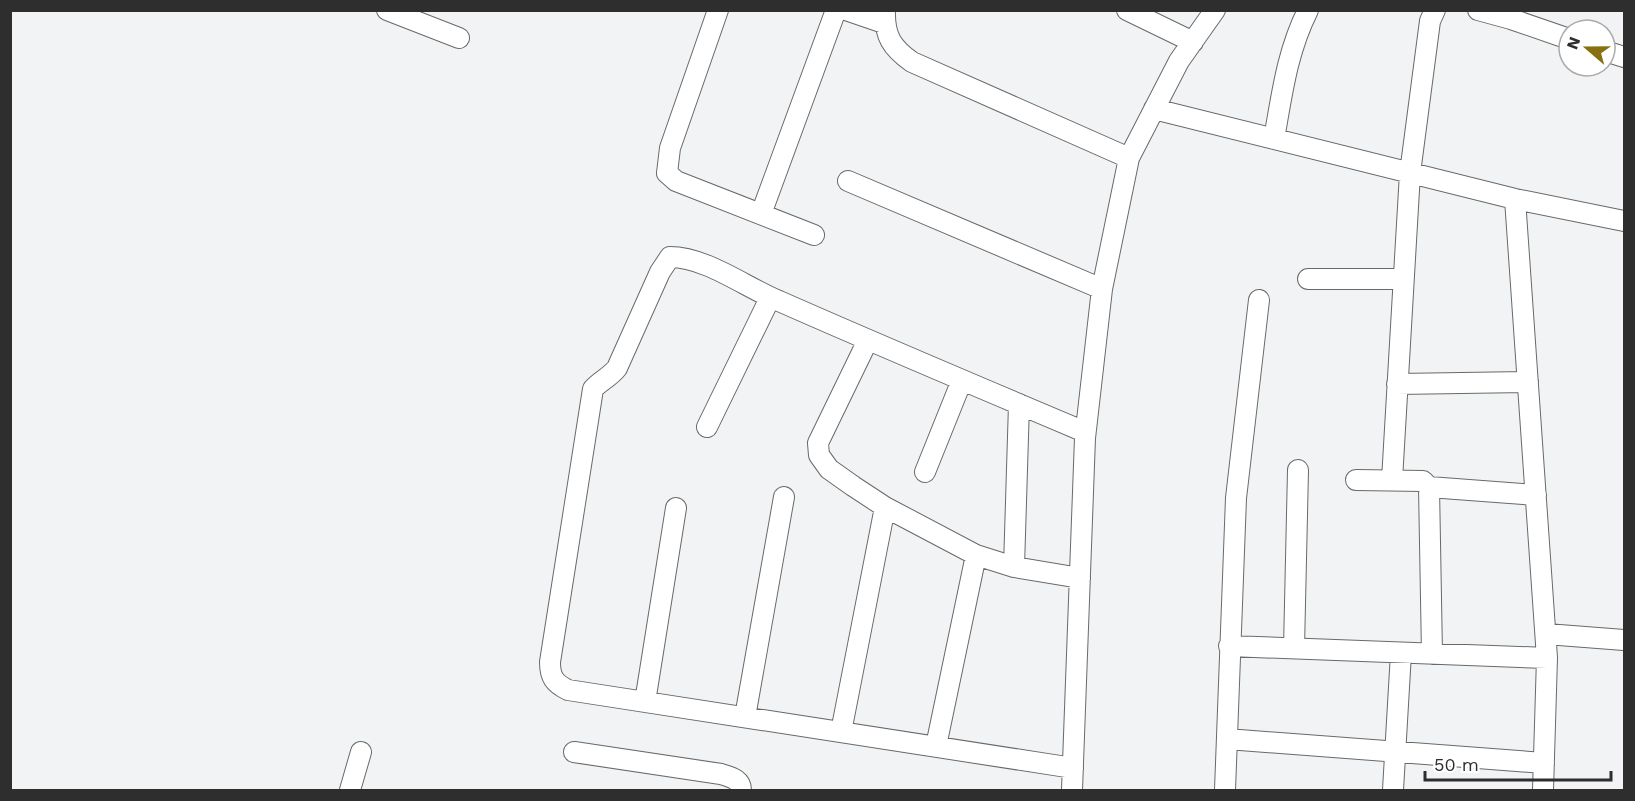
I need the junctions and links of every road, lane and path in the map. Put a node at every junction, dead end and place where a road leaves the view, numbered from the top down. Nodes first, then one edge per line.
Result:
1 (387, 10) edge
2 (718, 10) edge
3 (836, 10) edge
4 (846, 10) edge
5 (1127, 10) edge
6 (1215, 10) edge
7 (1308, 10) edge
8 (1435, 10) edge
9 (1478, 10) edge
10 (1512, 15) edge
11 (884, 17) edge
12 (1557, 34) edge
13 (459, 38) dead end
14 (1193, 42) junction
15 (1154, 109) junction
16 (1274, 139) junction
17 (1129, 158) junction
18 (1410, 173) junction
19 (848, 181) dead end
20 (1515, 199) junction
21 (761, 214) junction
22 (1624, 221) edge
23 (814, 235) dead end
24 (1308, 279) dead end
25 (1403, 279) junction
26 (1102, 289) junction
27 (770, 298) junction
28 (1259, 300) dead end
29 (868, 340) junction
30 (962, 380) junction
31 (1528, 382) junction
32 (1397, 384) junction
33 (1019, 404) junction
34 (707, 427) dead end
35 (1085, 432) junction
36 (1298, 470) dead end
37 (925, 472) dead end
38 (1356, 480) dead end
39 (1392, 480) junction
40 (1429, 487) junction
41 (1536, 495) junction
42 (784, 497) dead end
43 (885, 507) junction
44 (676, 508) dead end
45 (976, 555) junction
46 (1014, 567) junction
47 (1080, 578) junction
48 (1546, 634) junction
49 (1624, 640) edge
50 (1229, 646) junction
51 (1294, 648) junction
52 (1401, 653) junction
53 (1432, 654) junction
54 (1547, 658) junction
55 (645, 702) junction
56 (745, 717) junction
57 (841, 732) junction
58 (1227, 740) junction
59 (936, 746) junction
60 (361, 752) dead end
61 (574, 752) dead end
62 (1394, 752) junction
63 (1544, 763) junction
64 (1073, 768) junction
65 (350, 790) edge
66 (741, 790) edge
67 (1072, 790) edge
68 (1225, 790) edge
69 (1393, 790) edge
70 (1544, 790) edge

1 - 13 street
2 - 21 street
3 - 21 street
4 - 11 street
5 - 14 street
6 - 14 street
7 - 16 street
8 - 18 street
9 - 10 street
10 - 12 street
11 - 17 street
14 - 15 street
15 - 16 street
15 - 17 street
16 - 18 street
17 - 26 street
18 - 20 street
18 - 25 street
19 - 26 street
20 - 22 street
20 - 31 street
21 - 23 street
24 - 25 street
25 - 32 street
26 - 35 street
27 - 29 street
27 - 34 street
27 - 55 street
28 - 50 street
29 - 30 street
29 - 43 street
30 - 33 street
30 - 37 street
31 - 32 street
31 - 41 street
32 - 39 street
33 - 35 street
33 - 46 street
35 - 47 street
36 - 51 street
38 - 39 street
39 - 40 street
40 - 41 street
40 - 53 street
41 - 48 street
42 - 56 street
43 - 45 street
43 - 57 street
44 - 55 street
45 - 46 street
45 - 59 street
46 - 47 street
47 - 64 street
48 - 49 street
48 - 54 street
50 - 51 street
50 - 58 street
51 - 52 street
52 - 53 street
52 - 62 street
53 - 54 street
54 - 63 street
55 - 56 street
56 - 57 street
57 - 59 street
58 - 62 street
58 - 68 street
59 - 64 street
60 - 65 street
61 - 66 street
62 - 63 street
62 - 69 street
63 - 70 street
64 - 67 street

